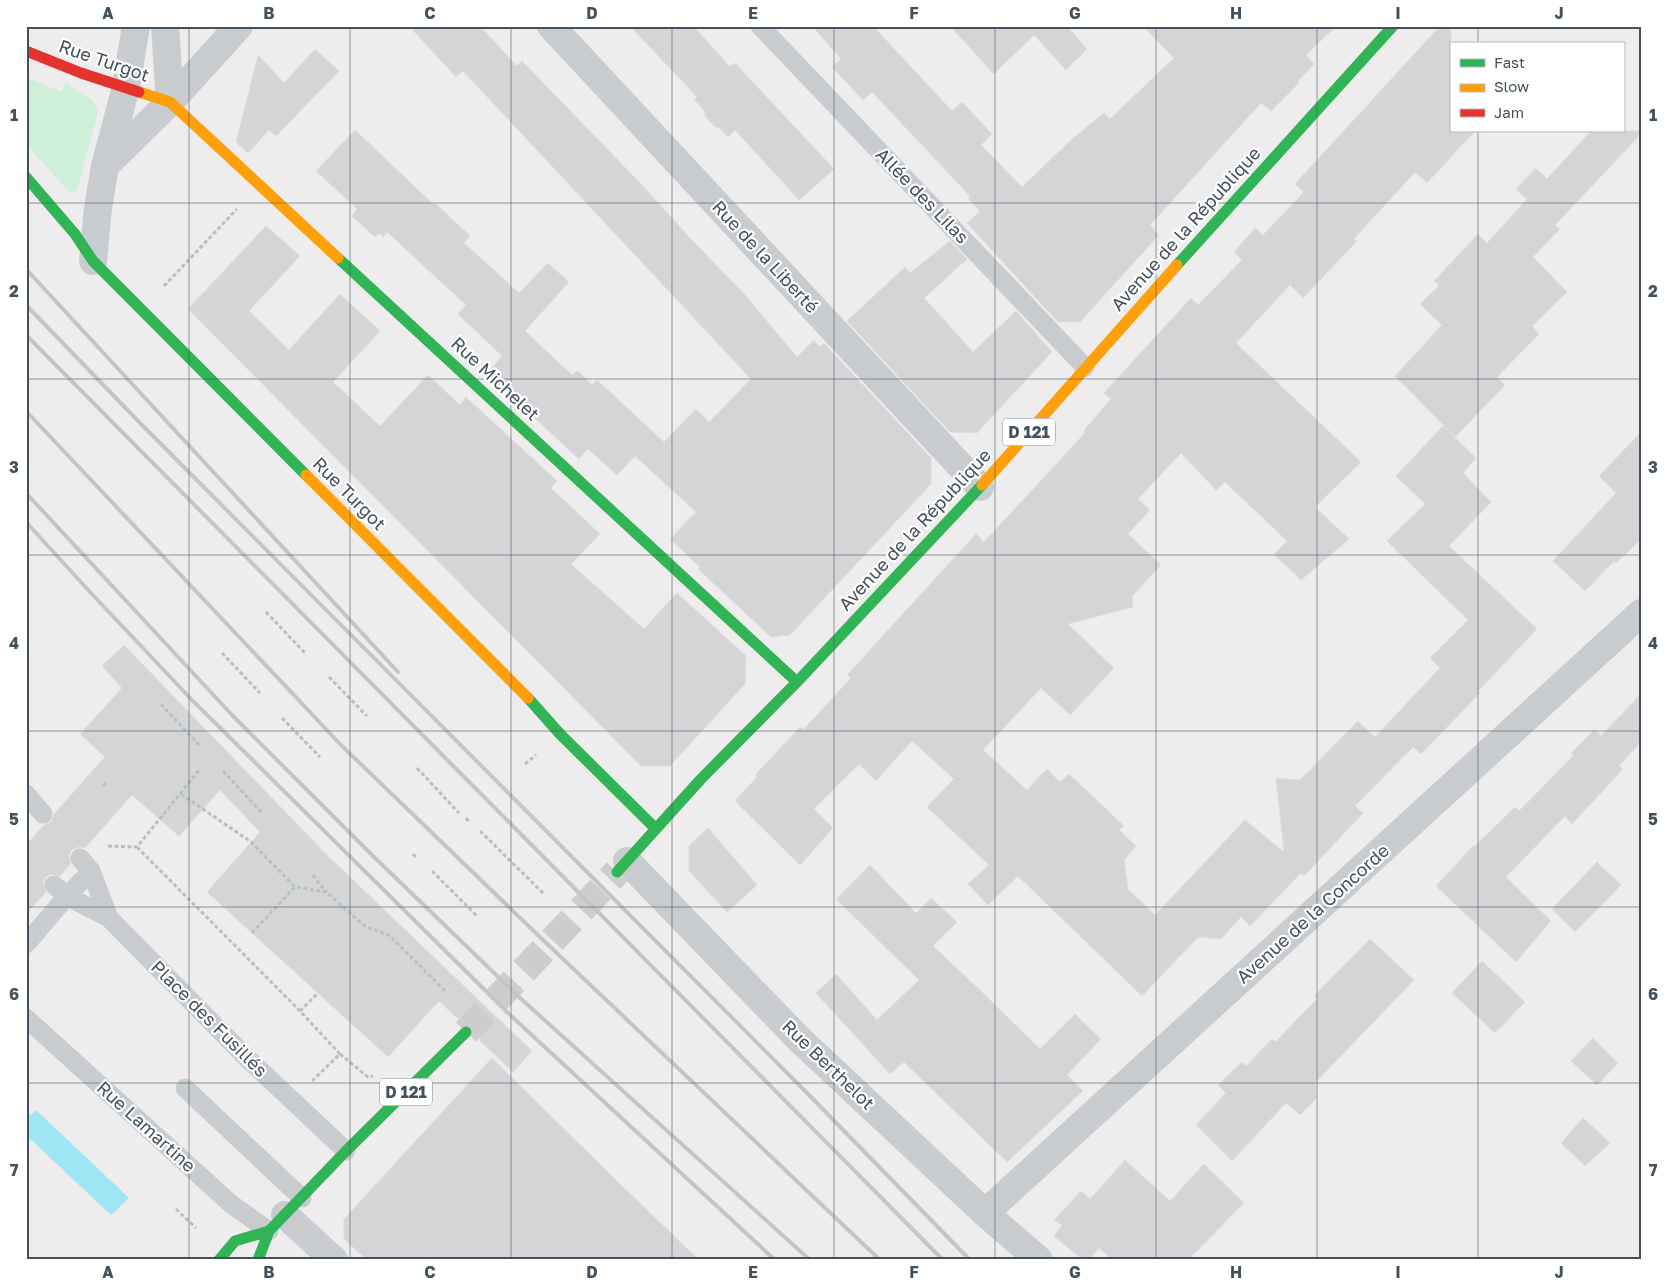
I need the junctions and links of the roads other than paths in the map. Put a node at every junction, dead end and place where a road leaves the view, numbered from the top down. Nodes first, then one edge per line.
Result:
1 (136, 26) edge
2 (165, 26) edge
3 (239, 26) edge
4 (551, 26) edge
5 (760, 26) edge
6 (1393, 26) edge
7 (26, 51) edge
8 (126, 87) junction
9 (170, 102) junction
10 (105, 166) junction
11 (26, 177) edge
12 (94, 261) junction
13 (1085, 367) junction
14 (980, 487) junction
15 (1641, 614) edge
16 (797, 682) junction
17 (26, 794) edge
18 (43, 814) dead end
19 (655, 828) junction
20 (622, 867) joint
21 (60, 891) junction
22 (109, 918) junction
23 (26, 944) edge
24 (26, 1018) edge
25 (466, 1032) tunnel mouth
26 (185, 1088) dead end
27 (346, 1151) junction
28 (985, 1213) junction
29 (285, 1215) junction
30 (219, 1260) edge
31 (258, 1260) edge
32 (334, 1260) edge
33 (1039, 1260) edge

1 - 8 street
2 - 9 street
3 - 9 street
4 - 14 street, Rue de la Liberté
5 - 13 lane, Allée des Lilas
6 - 13 street, Avenue de la République / D 121
7 - 8 street, Rue Turgot
8 - 9 street, Rue Turgot
8 - 10 street
9 - 10 street
9 - 16 street, Rue Michelet
10 - 12 street
11 - 12 street, Rue Turgot
12 - 19 street, Rue Turgot
13 - 14 street, Avenue de la République / D 121
14 - 16 street, Avenue de la République / D 121
15 - 28 street, Avenue de la Concorde
16 - 19 street, Avenue de la République / D 121
17 - 18 lane
19 - 20 street, Avenue de la République / D 121
20 - 28 street, Rue Berthelot
21 - 22 lane, Place des Fusillés
21 - 22 lane
21 - 23 lane
22 - 27 lane, Place des Fusillés
24 - 29 lane, Rue Lamartine
25 - 27 street, D 121
26 - 29 lane
27 - 29 street, D 121
28 - 33 street, Rue Berthelot
29 - 30 street
29 - 31 street, D 121
29 - 32 street

